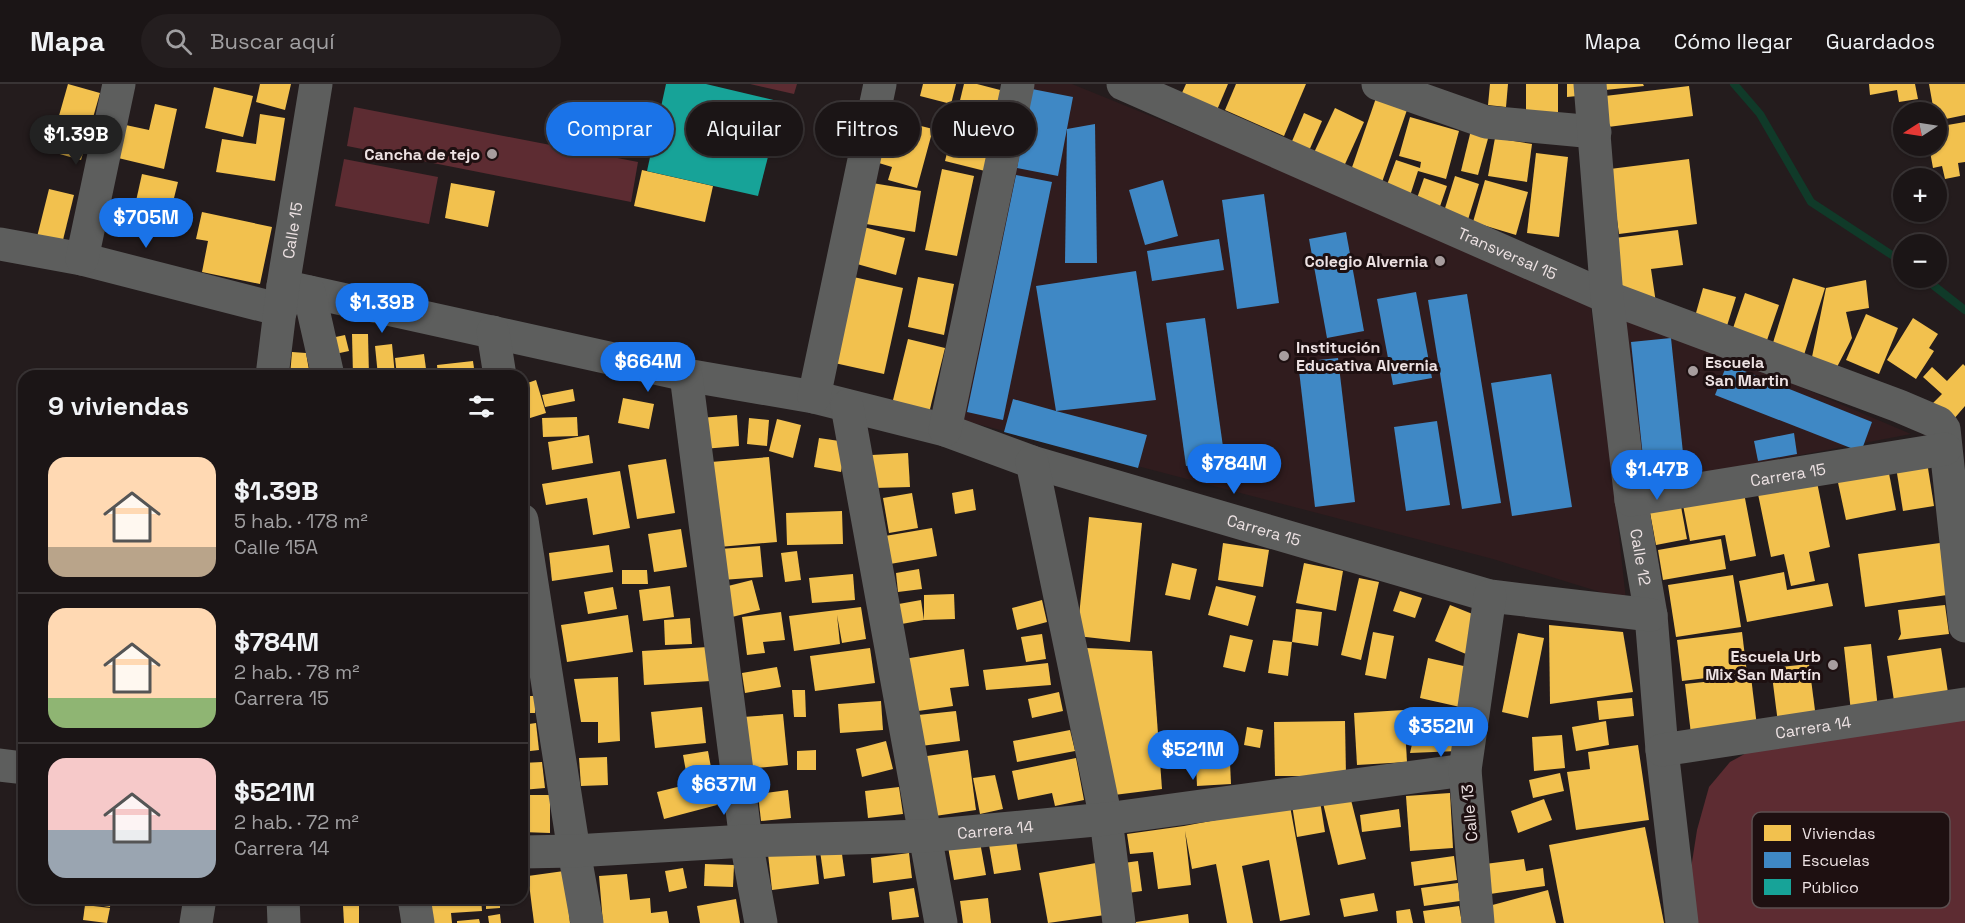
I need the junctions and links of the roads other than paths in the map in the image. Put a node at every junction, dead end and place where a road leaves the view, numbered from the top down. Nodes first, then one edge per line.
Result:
1 (117, 84) edge
2 (316, 84) edge
3 (880, 84) edge
4 (1017, 84) edge
5 (1123, 84) edge
6 (1378, 84) edge
7 (1590, 84) edge
8 (1595, 132) junction
9 (0, 244) edge
10 (82, 259) junction
11 (291, 296) junction
12 (1607, 297) junction
13 (493, 332) junction
14 (273, 370) edge
15 (325, 370) edge
16 (499, 370) edge
17 (686, 375) junction
18 (814, 397) junction
19 (847, 406) junction
20 (945, 430) junction
21 (1945, 449) junction
22 (1032, 462) junction
23 (1631, 500) junction
24 (528, 558) edge
25 (1490, 596) junction
26 (1651, 615) junction
27 (1965, 626) edge
28 (1965, 704) edge
29 (1662, 750) junction
30 (0, 765) edge
31 (18, 767) edge
32 (1465, 770) junction
33 (1107, 819) junction
34 (926, 836) junction
35 (746, 841) junction
36 (574, 851) junction
37 (528, 852) edge
38 (199, 904) edge
39 (283, 904) edge
40 (415, 904) edge
41 (196, 923) edge
42 (284, 923) edge
43 (418, 923) edge
44 (587, 923) edge
45 (761, 923) edge
46 (941, 923) edge
47 (1119, 923) edge
48 (1478, 923) edge
49 (1682, 923) edge

1 - 10 street
2 - 11 street, Calle 15
3 - 18 street
4 - 20 street
5 - 12 street, Transversal 15
6 - 8 street
7 - 8 street, Calle 12
8 - 12 street, Calle 12
9 - 10 street
10 - 11 street
11 - 13 street
11 - 14 street, Calle 15
11 - 15 street
12 - 21 street, Transversal 15
12 - 23 street, Calle 12
13 - 16 street
13 - 17 street, Carrera 15
17 - 18 street, Carrera 15
17 - 35 street
18 - 19 street, Carrera 15
19 - 20 street, Carrera 15
19 - 34 street
20 - 22 street, Carrera 15
21 - 23 street, Carrera 15
21 - 27 street
22 - 25 street, Carrera 15
22 - 33 street
23 - 26 street, Calle 12
24 - 36 street
25 - 26 street, Carrera 15
25 - 32 street, Calle 13
26 - 29 street, Calle 12
28 - 29 street, Carrera 14
29 - 49 street, Calle 12
30 - 31 street
32 - 33 street, Carrera 14
32 - 48 street, Calle 13
33 - 34 street, Carrera 14
33 - 47 street
34 - 35 street, Carrera 14
34 - 46 street
35 - 36 street, Carrera 14
35 - 45 street
36 - 37 street, Carrera 14
36 - 44 street
38 - 41 street
39 - 42 street
40 - 43 street

